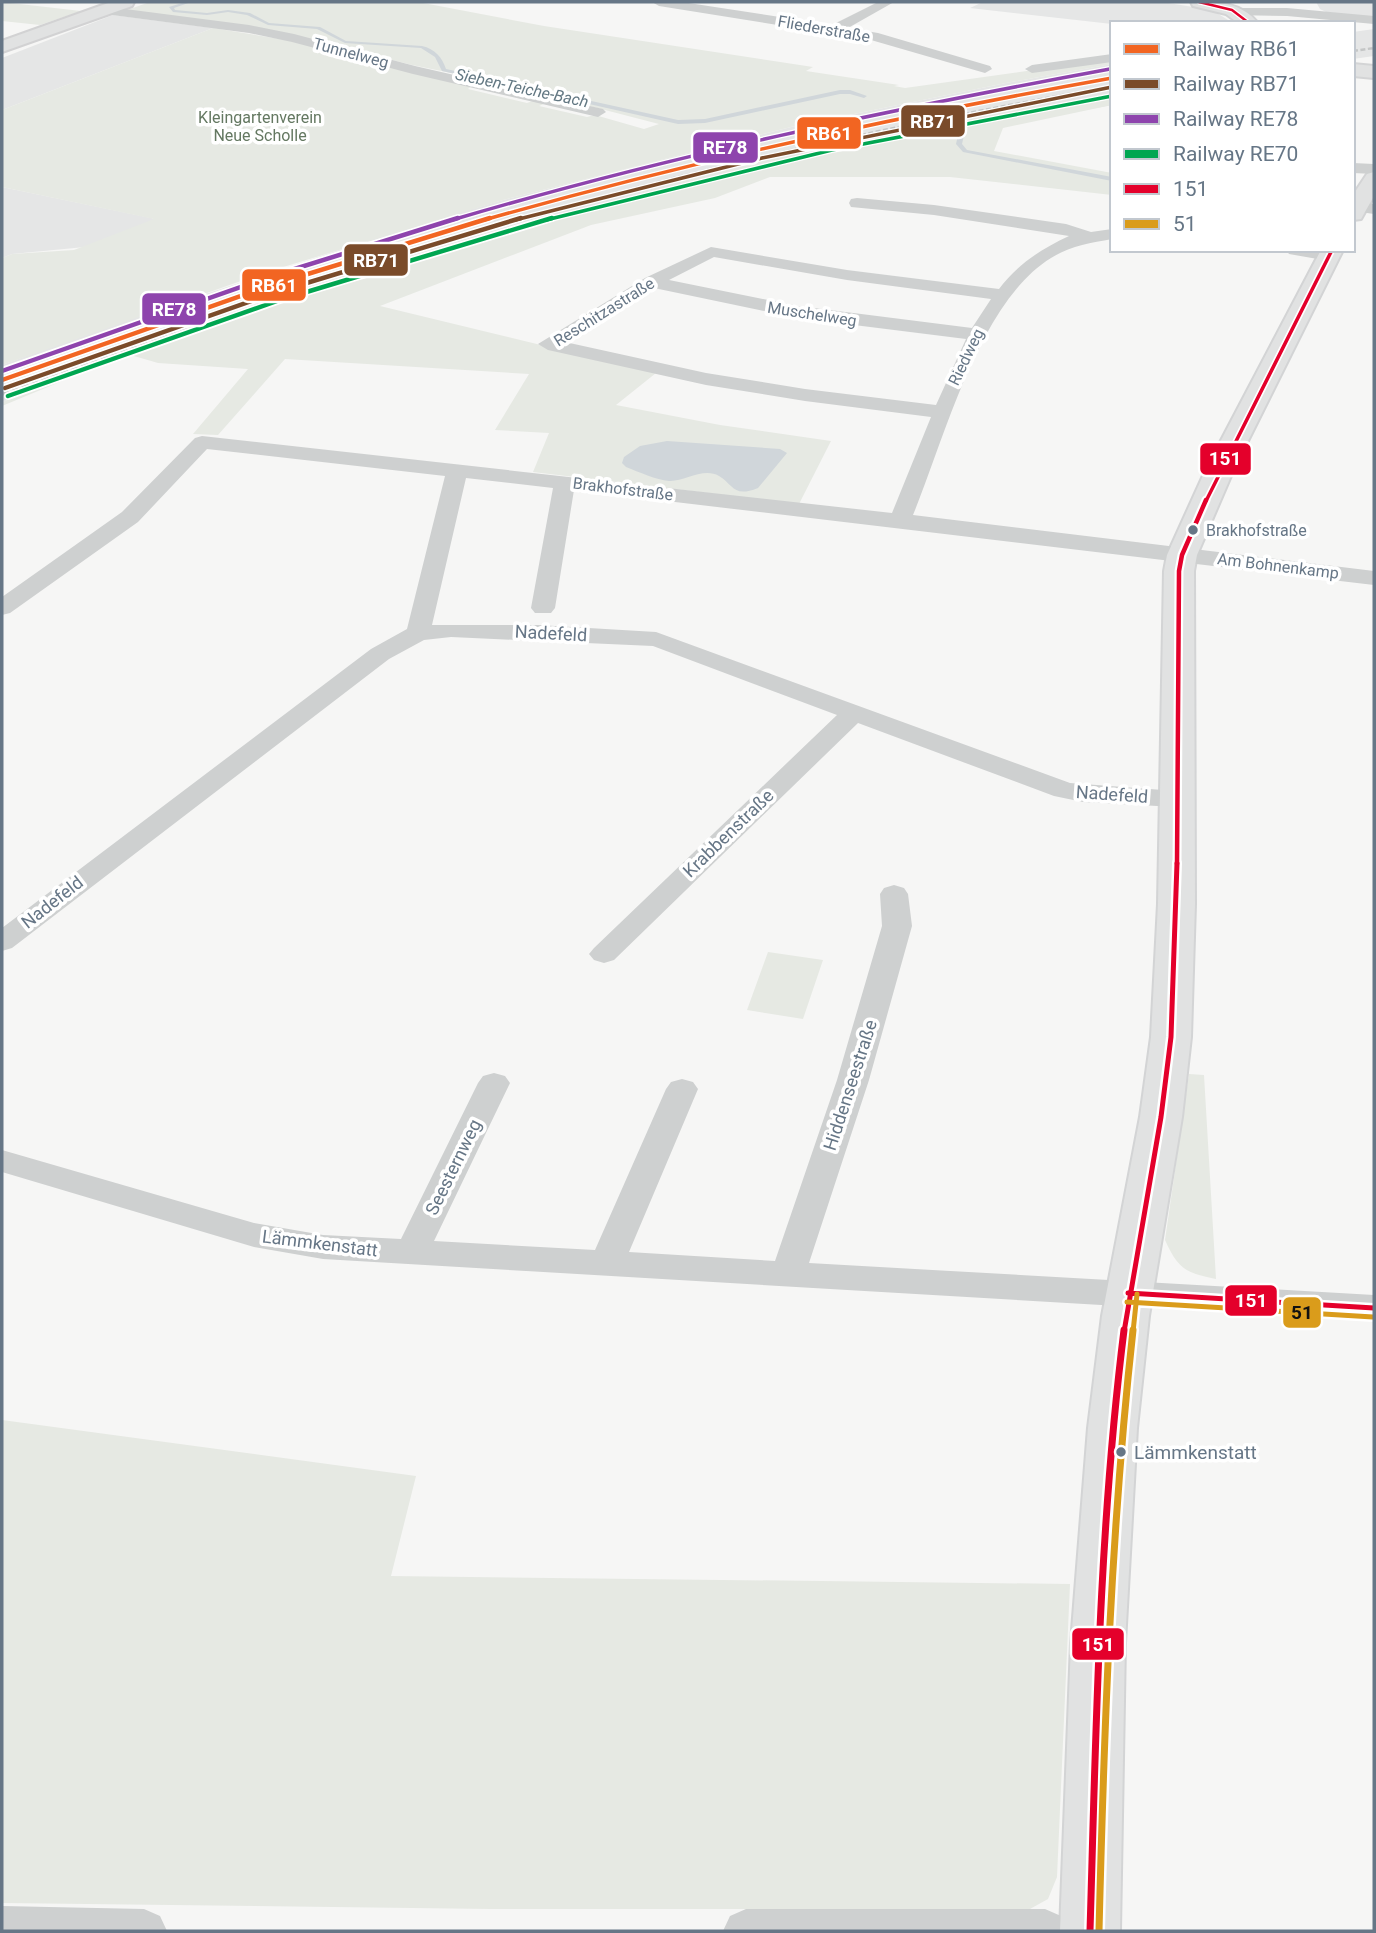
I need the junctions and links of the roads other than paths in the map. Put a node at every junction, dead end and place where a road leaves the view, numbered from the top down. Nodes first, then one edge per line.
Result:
1 (126, 2) edge
2 (659, 2) edge
3 (888, 2) edge
4 (1199, 2) edge
5 (1309, 8) edge
6 (102, 10) junction
7 (1242, 18) edge
8 (1374, 20) edge
9 (833, 30) junction
10 (2, 47) edge
11 (1110, 58) edge
12 (985, 69) dead end
13 (1032, 69) dead end
14 (1355, 69) edge
15 (1374, 72) edge
16 (598, 112) dead end
17 (1355, 168) edge
18 (1374, 169) edge
19 (1374, 178) edge
20 (857, 203) dead end
21 (1362, 210) edge
22 (1110, 234) edge
23 (1086, 236) junction
24 (1331, 253) edge
25 (651, 282) junction
26 (1003, 295) junction
27 (975, 334) junction
28 (943, 412) junction
29 (457, 470) junction
30 (565, 482) junction
31 (900, 520) junction
32 (1182, 555) junction
33 (1374, 578) edge
34 (2, 608) edge
35 (543, 608) dead end
36 (418, 634) junction
37 (853, 712) junction
38 (1176, 799) junction
39 (894, 894) dead end
40 (2, 942) edge
41 (604, 954) dead end
42 (494, 1083) dead end
43 (682, 1090) dead end
44 (2, 1161) edge
45 (412, 1252) junction
46 (607, 1264) junction
47 (788, 1274) junction
48 (1128, 1293) junction
49 (1374, 1308) edge
50 (2, 1928) edge
51 (144, 1931) edge
52 (746, 1931) edge
53 (1029, 1931) edge
54 (1045, 1931) edge
55 (1090, 1931) edge

1 - 6 street
2 - 9 street, Fliederstraße
3 - 9 street
4 - 7 street
5 - 7 street
5 - 8 street
6 - 10 street
6 - 16 street, Tunnelweg
9 - 12 street, Fliederstraße
11 - 13 street
14 - 15 street
17 - 18 street
19 - 21 street
20 - 23 street, Riedweg
22 - 23 street, Riedweg
23 - 26 street, Riedweg
24 - 32 street
25 - 26 street, Reschitzastraße
25 - 27 street, Muschelweg
25 - 28 street, Reschitzastraße
26 - 27 street, Riedweg
27 - 28 street, Riedweg
28 - 31 street, Riedweg
29 - 30 street, Brakhofstraße
29 - 34 street, Brakhofstraße
29 - 36 street
30 - 31 street, Brakhofstraße
30 - 35 street, Brakhofstraße
31 - 32 street, Brakhofstraße
32 - 33 street, Am Bohnenkamp
32 - 38 street
36 - 37 street, Nadefeld
36 - 40 street, Nadefeld
37 - 38 street, Nadefeld
37 - 41 street, Krabbenstraße
38 - 48 street
39 - 47 street, Hiddenseestraße
42 - 45 street, Seesternweg
43 - 46 street
44 - 45 street, Lämmkenstatt
45 - 46 street, Lämmkenstatt
46 - 47 street, Lämmkenstatt
47 - 48 street, Lämmkenstatt
48 - 49 street, Lämmkenstatt
48 - 55 street
50 - 51 street
52 - 53 street
53 - 54 street

